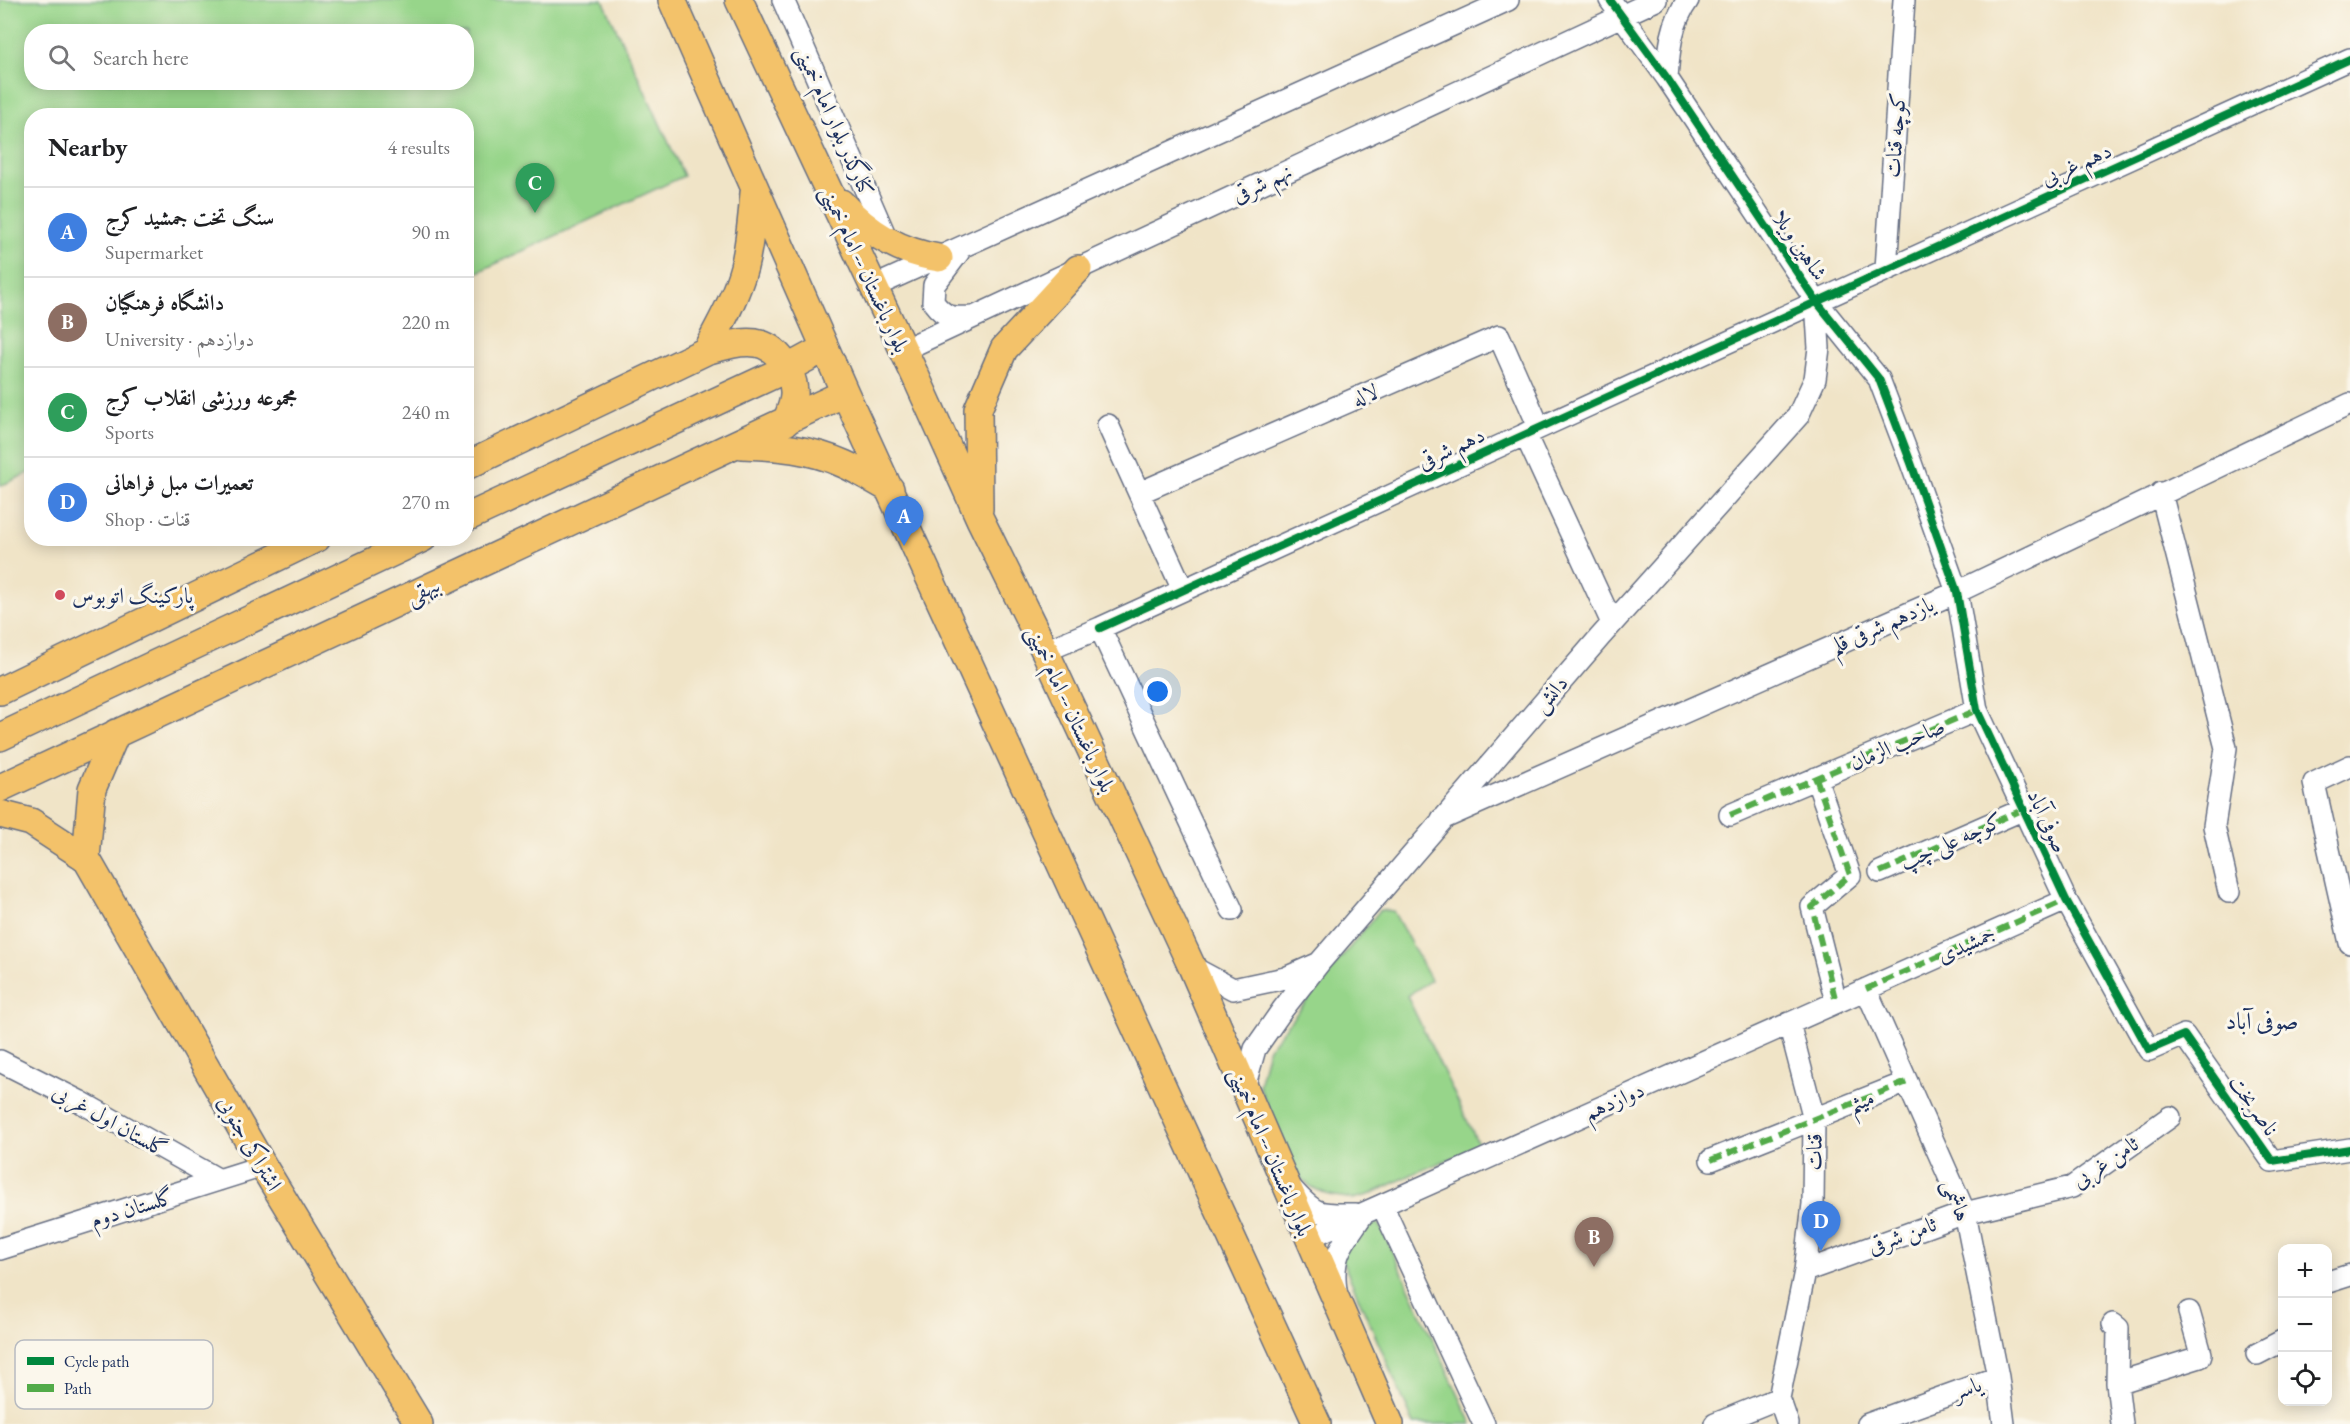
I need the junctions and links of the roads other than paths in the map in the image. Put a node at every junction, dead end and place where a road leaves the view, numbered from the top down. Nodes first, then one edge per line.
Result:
1 (672, 0) edge
2 (740, 0) edge
3 (783, 0) edge
4 (1508, 0) edge
5 (1656, 0) edge
6 (1688, 0) edge
7 (1904, 0) edge
8 (1616, 8) edge
9 (2350, 58) edge
10 (1667, 78) junction
11 (825, 184) junction
12 (754, 189) junction
13 (888, 242) junction
14 (951, 252) junction
15 (1078, 269) junction
16 (1886, 270) junction
17 (873, 288) junction
18 (1816, 301) junction
19 (975, 317) junction
20 (825, 348) junction
21 (903, 350) junction
22 (706, 351) junction
23 (788, 368) junction
24 (845, 393) junction
25 (2350, 404) edge
26 (786, 422) junction
27 (1108, 424) dead end
28 (1532, 431) junction
29 (738, 444) junction
30 (474, 462) edge
31 (890, 489) junction
32 (1139, 493) junction
33 (2161, 493) junction
34 (474, 514) edge
35 (980, 519) junction
36 (300, 546) edge
37 (406, 546) edge
38 (1183, 590) junction
39 (1957, 592) junction
40 (1612, 623) junction
41 (1100, 628) junction
42 (1045, 651) junction
43 (0, 691) edge
44 (1977, 710) junction
45 (116, 733) junction
46 (0, 737) edge
47 (2350, 766) edge
48 (1816, 778) junction
49 (0, 788) edge
50 (2022, 810) junction
51 (0, 814) edge
52 (1730, 815) dead end
53 (1442, 819) junction
54 (86, 858) junction
55 (1880, 872) dead end
56 (2343, 876) edge
57 (2229, 892) dead end
58 (2066, 900) junction
59 (1232, 910) dead end
60 (2350, 943) edge
61 (1320, 962) junction
62 (1192, 967) junction
63 (1866, 989) junction
64 (1836, 1002) junction
65 (1790, 1023) junction
66 (2149, 1050) joint
67 (0, 1061) edge
68 (1907, 1082) junction
69 (1244, 1088) junction
70 (2170, 1118) dead end
71 (1815, 1119) junction
72 (2350, 1149) edge
73 (1711, 1160) dead end
74 (263, 1166) junction
75 (1281, 1176) junction
76 (219, 1180) junction
77 (1372, 1210) junction
78 (1965, 1213) junction
79 (1308, 1238) junction
80 (0, 1249) edge
81 (1805, 1271) junction
82 (2350, 1275) edge
83 (2332, 1281) edge
84 (1339, 1309) junction
85 (2189, 1312) dead end
86 (2113, 1324) dead end
87 (2278, 1344) edge
88 (2257, 1354) dead end
89 (1998, 1377) junction
90 (2117, 1383) junction
91 (1779, 1398) junction
92 (419, 1424) edge
93 (1317, 1424) edge
94 (1390, 1424) edge
95 (1484, 1424) edge
96 (1714, 1424) edge
97 (1788, 1424) edge
98 (1868, 1424) edge
99 (2004, 1424) edge
100 (2122, 1424) edge

1 - 12 main road
2 - 11 main road, بلوار باغستان -- امام خمینی
3 - 13 street, کنارگذر بلوار امام خمینی
4 - 14 street
5 - 8 street, نهم شرقی
6 - 10 street
7 - 16 street, کوچه قنات
8 - 10 street, شاهین ویلا
8 - 15 street, نهم شرقی
9 - 16 street, دهم غربی
10 - 18 street, شاهین ویلا
11 - 13 main road
11 - 17 main road, بلوار باغستان -- امام خمینی
12 - 20 main road
12 - 22 main road
13 - 14 main road
14 - 17 street
14 - 19 street
15 - 19 street, نهم شرقی
15 - 35 main road
16 - 18 street, دهم غربی
17 - 21 main road, بلوار باغستان -- امام خمینی
18 - 28 street, دهم شرقی
18 - 39 street, شاهین ویلا
18 - 40 street, دانش
19 - 21 street, نهم شرقی
20 - 23 main road
20 - 24 main road
21 - 35 main road, بلوار باغستان -- امام خمینی
22 - 23 main road
22 - 30 main road
23 - 26 main road
23 - 34 main road
24 - 26 main road, بیهقی
24 - 31 main road
25 - 33 street, یازدهم شرقی قلم
26 - 29 main road, بیهقی
27 - 32 street
28 - 32 street, لاله
28 - 38 street, دهم شرقی
28 - 40 street
29 - 31 main road
29 - 45 main road, بیهقی
31 - 93 main road
32 - 38 street
33 - 39 street, یازدهم شرقی قلم
33 - 57 street
35 - 42 main road, بلوار باغستان -- امام خمینی
36 - 43 main road
37 - 46 main road, بیهقی
38 - 41 street, دهم شرقی
39 - 44 street, صوفی آباد
39 - 53 street, یازدهم شرقی قلم
40 - 53 street, دانش
41 - 42 street, دهم شرقی
41 - 59 street
42 - 62 main road, بلوار باغستان -- امام خمینی
44 - 48 street, صاحب الزمان
44 - 50 street, صوفی آباد
45 - 49 main road, بیهقی
45 - 54 main road
47 - 56 street
48 - 52 street, صاحب الزمان
48 - 64 street
50 - 55 street, کوچه علی چپ
50 - 58 street, صوفی آباد
51 - 54 main road, اشتراکی جنوبی
53 - 61 street, دانش
54 - 74 main road, اشتراکی جنوبی
56 - 60 street
58 - 63 street, جمشیدی
58 - 66 street, صوفی آباد
61 - 62 street, دانش
61 - 69 street
62 - 69 main road, بلوار باغستان -- امام خمینی
63 - 64 street, دوازدهم
63 - 68 street, هاشمی
64 - 65 street, دوازدهم
65 - 71 street, قنات
65 - 77 street, دوازدهم
66 - 72 street, ناصربخت
67 - 76 street, گلستان اول غربی
68 - 71 street, میثم
68 - 78 street, هاشمی
69 - 75 main road, بلوار باغستان -- امام خمینی
70 - 78 street, ثامن غربی
71 - 73 street, میثم
71 - 81 street, قنات
74 - 76 street, گلستان دوم
74 - 92 main road, اشتراکی جنوبی
75 - 77 street
75 - 79 main road, بلوار باغستان -- امام خمینی
76 - 80 street, گلستان دوم
77 - 79 street, دوازدهم
77 - 84 street
77 - 95 street
78 - 81 street, ثامن شرقی
78 - 89 street, هاشمی
79 - 84 main road, بلوار باغستان -- امام خمینی
81 - 91 street, قنات
82 - 83 street
84 - 94 main road, بلوار باغستان -- امام خمینی
85 - 90 street
86 - 90 street
87 - 88 street
89 - 98 street, یاسر
89 - 99 street, هاشمی
90 - 100 street
91 - 96 street
91 - 97 street

